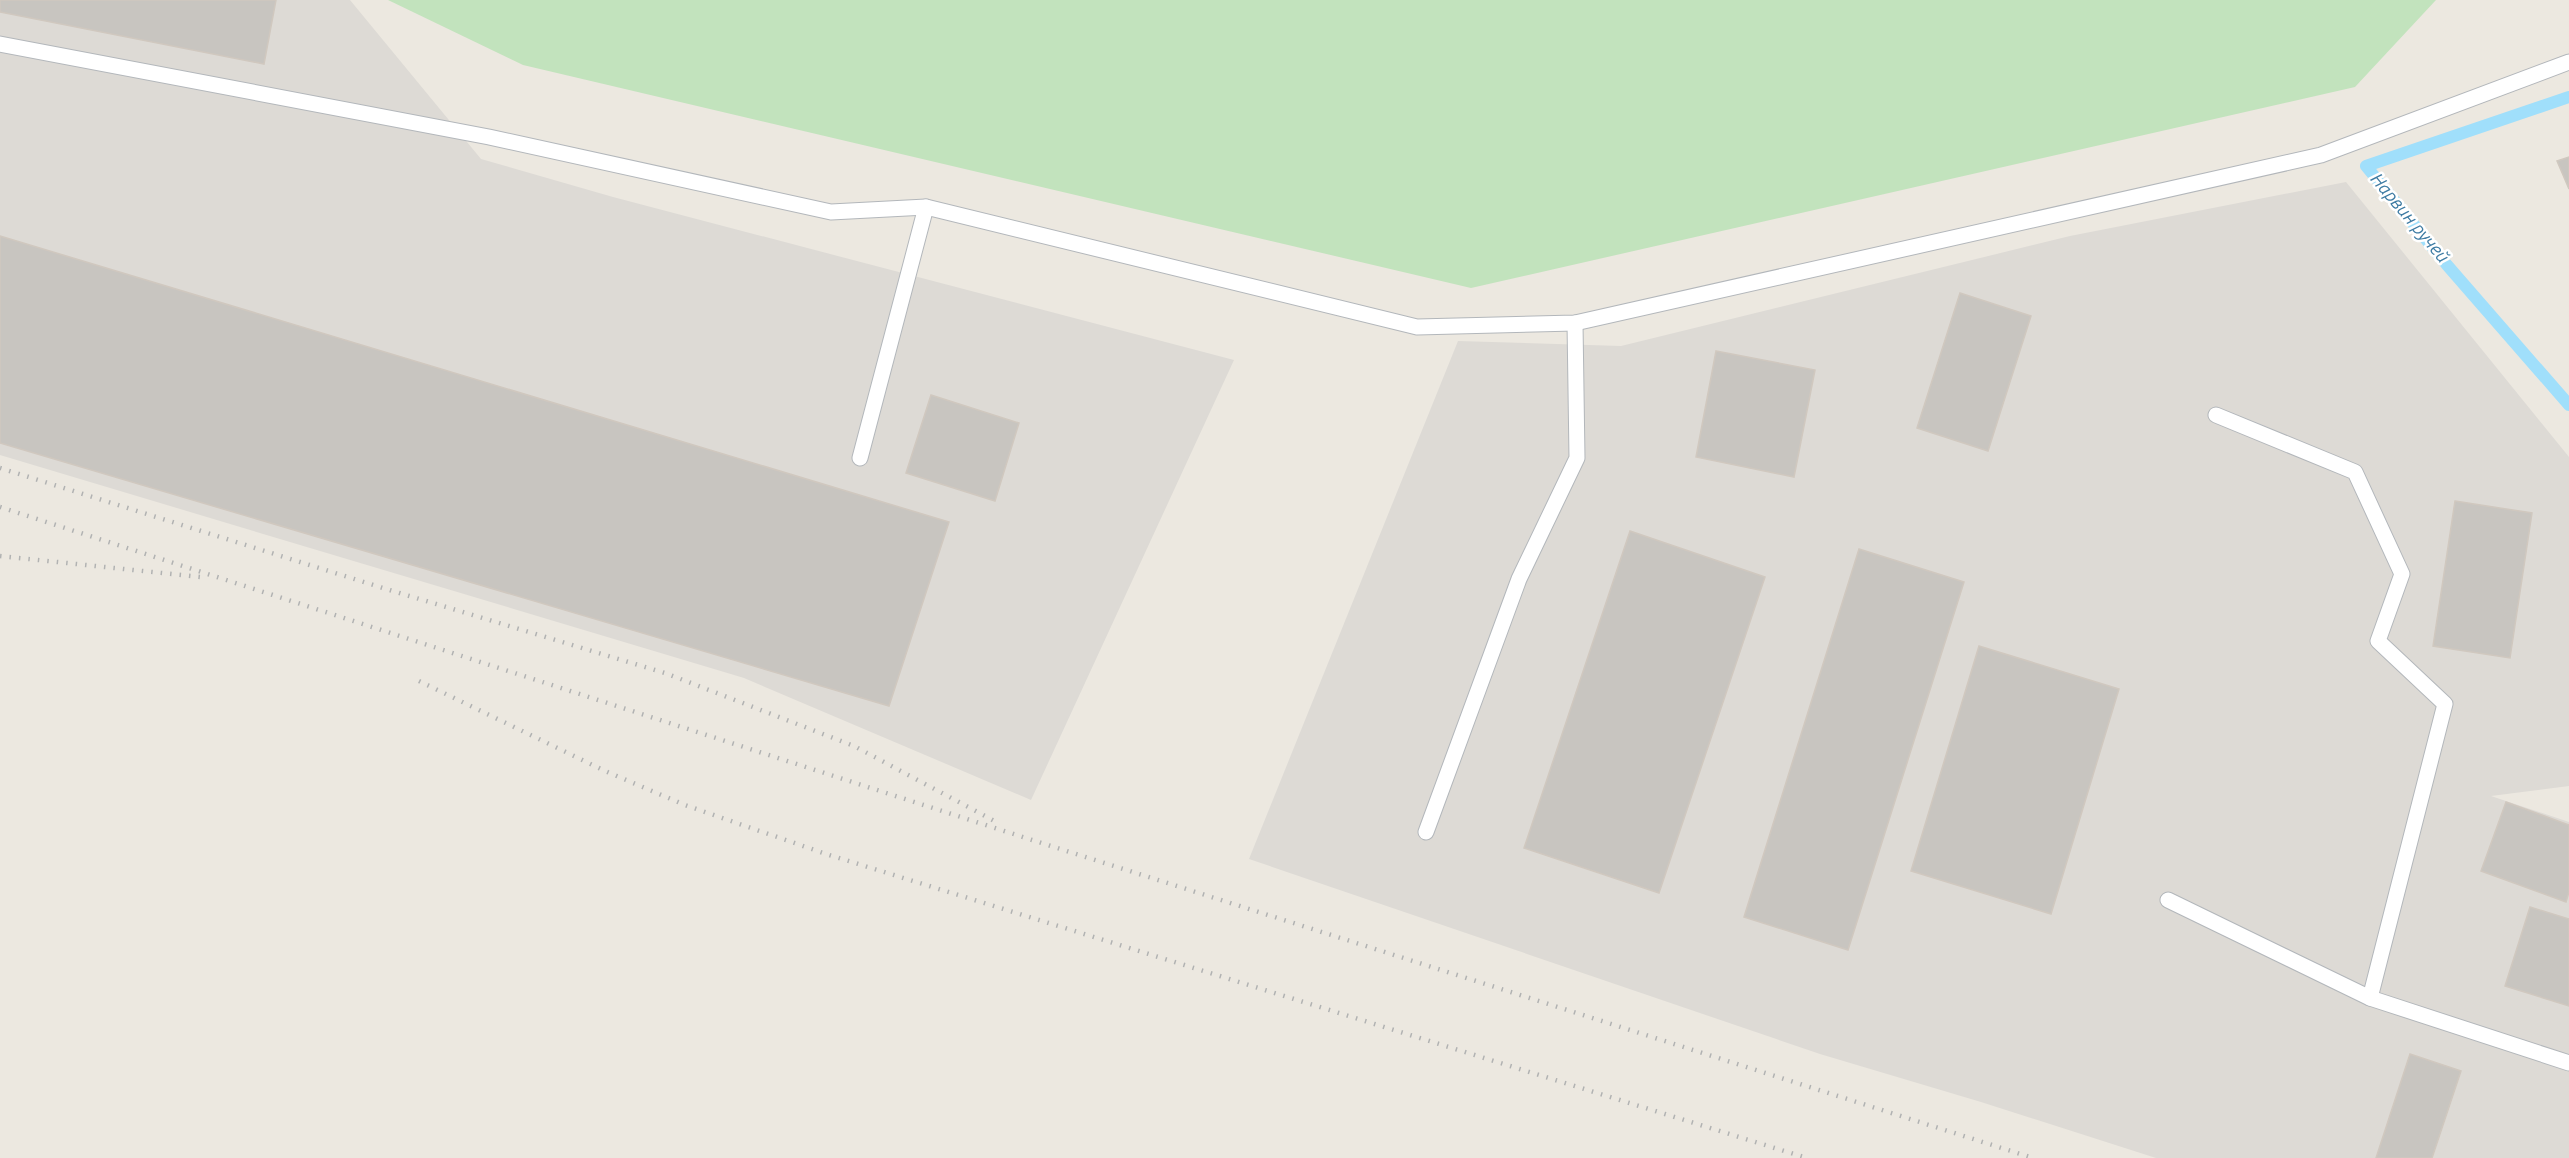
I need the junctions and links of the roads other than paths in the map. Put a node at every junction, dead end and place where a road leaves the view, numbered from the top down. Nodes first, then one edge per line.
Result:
1 (0, 44) edge
2 (2569, 62) edge
3 (926, 207) junction
4 (1575, 323) junction
5 (2216, 415) dead end
6 (860, 458) dead end
7 (1426, 832) dead end
8 (2168, 900) dead end
9 (2370, 998) junction
10 (2569, 1063) edge

1 - 3 lane
2 - 4 lane
3 - 4 lane
3 - 6 lane
4 - 7 lane
5 - 9 lane
8 - 9 lane
9 - 10 lane

